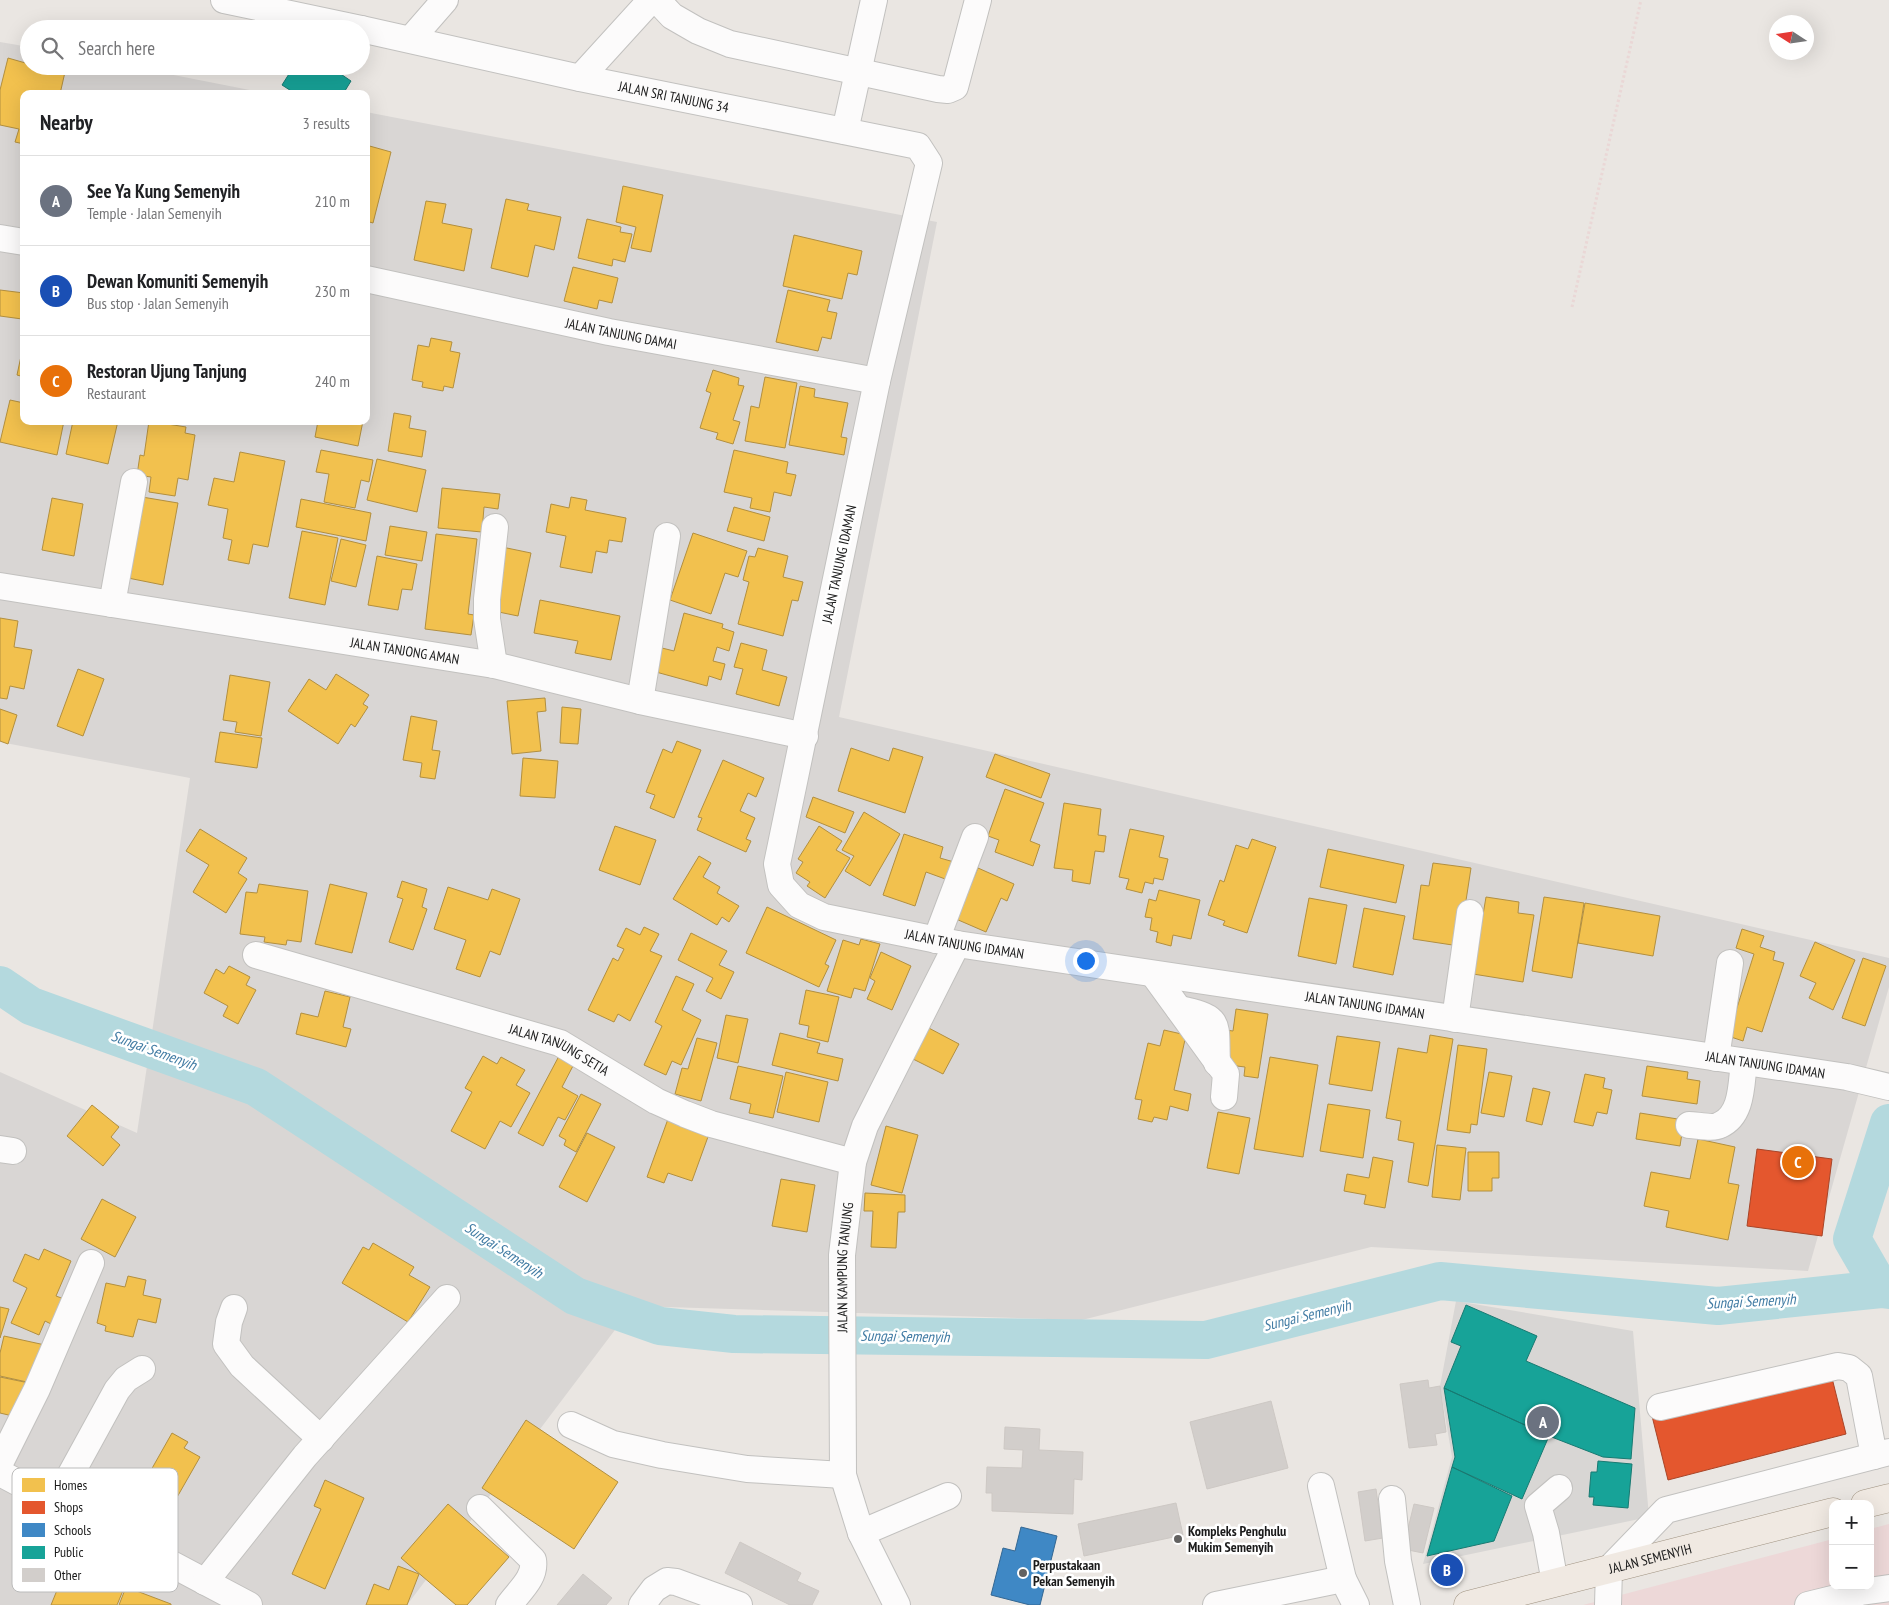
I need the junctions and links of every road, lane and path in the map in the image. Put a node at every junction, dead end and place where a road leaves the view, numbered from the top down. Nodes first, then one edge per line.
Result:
1 (445, 0) edge
2 (651, 0) edge
3 (657, 0) edge
4 (874, 0) edge
5 (978, 0) edge
6 (1641, 0) edge
7 (232, 1) edge
8 (320, 20) edge
9 (370, 31) edge
10 (411, 39) junction
11 (858, 71) junction
12 (580, 78) junction
13 (845, 131) junction
14 (929, 164) joint
15 (0, 238) edge
16 (20, 241) edge
17 (370, 280) edge
18 (1572, 307) dead end
19 (877, 381) junction
20 (134, 482) dead end
21 (495, 527) dead end
22 (667, 536) dead end
23 (0, 586) edge
24 (112, 604) junction
25 (494, 665) junction
26 (640, 701) junction
27 (805, 736) junction
28 (975, 837) dead end
29 (1470, 913) dead end
30 (946, 942) junction
31 (256, 955) dead end
32 (1730, 963) dead end
33 (1154, 974) junction
34 (1455, 1020) junction
35 (1716, 1058) junction
36 (1744, 1062) junction
37 (1889, 1087) edge
38 (1224, 1097) dead end
39 (1689, 1125) dead end
40 (853, 1162) junction
41 (91, 1263) dead end
42 (447, 1298) dead end
43 (234, 1308) dead end
44 (142, 1369) dead end
45 (1660, 1407) dead end
46 (571, 1425) dead end
47 (320, 1439) junction
48 (1881, 1454) edge
49 (0, 1463) edge
50 (74, 1468) edge
51 (0, 1473) edge
52 (844, 1475) junction
53 (12, 1480) edge
54 (1321, 1486) dead end
55 (1559, 1488) dead end
56 (948, 1496) dead end
57 (1889, 1498) edge
58 (1392, 1499) dead end
59 (1874, 1502) edge
60 (480, 1508) dead end
61 (1829, 1513) edge
62 (861, 1533) junction
63 (178, 1568) edge
64 (1609, 1569) junction
65 (1343, 1579) junction
66 (205, 1582) junction
67 (1555, 1583) junction
68 (1889, 1588) edge
69 (700, 1598) edge
70 (1860, 1598) edge
71 (249, 1605) edge
72 (508, 1605) edge
73 (642, 1605) edge
74 (739, 1605) edge
75 (897, 1605) edge
76 (1216, 1605) edge
77 (1356, 1605) edge
78 (1407, 1605) edge
79 (1468, 1605) edge
80 (1608, 1605) edge
81 (1808, 1605) edge

1 - 10 street
2 - 12 street
3 - 11 street
4 - 11 street
5 - 11 street
6 - 18 path
7 - 8 street, JALAN SRI TANJUNG 34
9 - 10 street, JALAN SRI TANJUNG 34
10 - 12 street, JALAN SRI TANJUNG 34
11 - 13 street
12 - 13 street, JALAN SRI TANJUNG 34
13 - 14 street, JALAN SRI TANJUNG 34
14 - 19 street, JALAN TANJUNG IDAMAN
15 - 16 street
17 - 19 street, JALAN TANJUNG DAMAI
19 - 27 street, JALAN TANJUNG IDAMAN
20 - 24 street
21 - 25 street
22 - 26 street
23 - 24 street, JALAN TANJONG AMAN
24 - 25 street, JALAN TANJONG AMAN
25 - 26 street, JALAN TANJONG AMAN
26 - 27 street, JALAN TANJONG AMAN
27 - 30 street, JALAN TANJUNG IDAMAN
28 - 30 street, JALAN KAMPUNG TANJUNG
29 - 34 street
30 - 33 street, JALAN TANJUNG IDAMAN
30 - 40 street, JALAN KAMPUNG TANJUNG
31 - 40 street, JALAN TANJUNG SETIA
32 - 35 street
33 - 34 street, JALAN TANJUNG IDAMAN
33 - 38 street
34 - 35 street, JALAN TANJUNG IDAMAN
35 - 36 street, JALAN TANJUNG IDAMAN
36 - 37 street, JALAN TANJUNG IDAMAN
36 - 39 street
40 - 52 street, JALAN KAMPUNG TANJUNG
41 - 49 street
42 - 47 street
43 - 47 street
44 - 50 street
45 - 48 street
46 - 52 street
47 - 66 street
48 - 64 street
51 - 53 street
52 - 62 street, JALAN KAMPUNG TANJUNG
54 - 65 street
55 - 67 street
56 - 62 street
57 - 59 main road
58 - 78 street
60 - 72 street
61 - 64 main road, JALAN SEMENYIH
62 - 75 street, JALAN KAMPUNG TANJUNG
63 - 66 street
64 - 67 main road, JALAN SEMENYIH
64 - 80 street
65 - 76 street
65 - 77 street
66 - 71 street
67 - 79 main road, JALAN SEMENYIH
68 - 70 street
69 - 73 street
69 - 74 street
70 - 81 street

